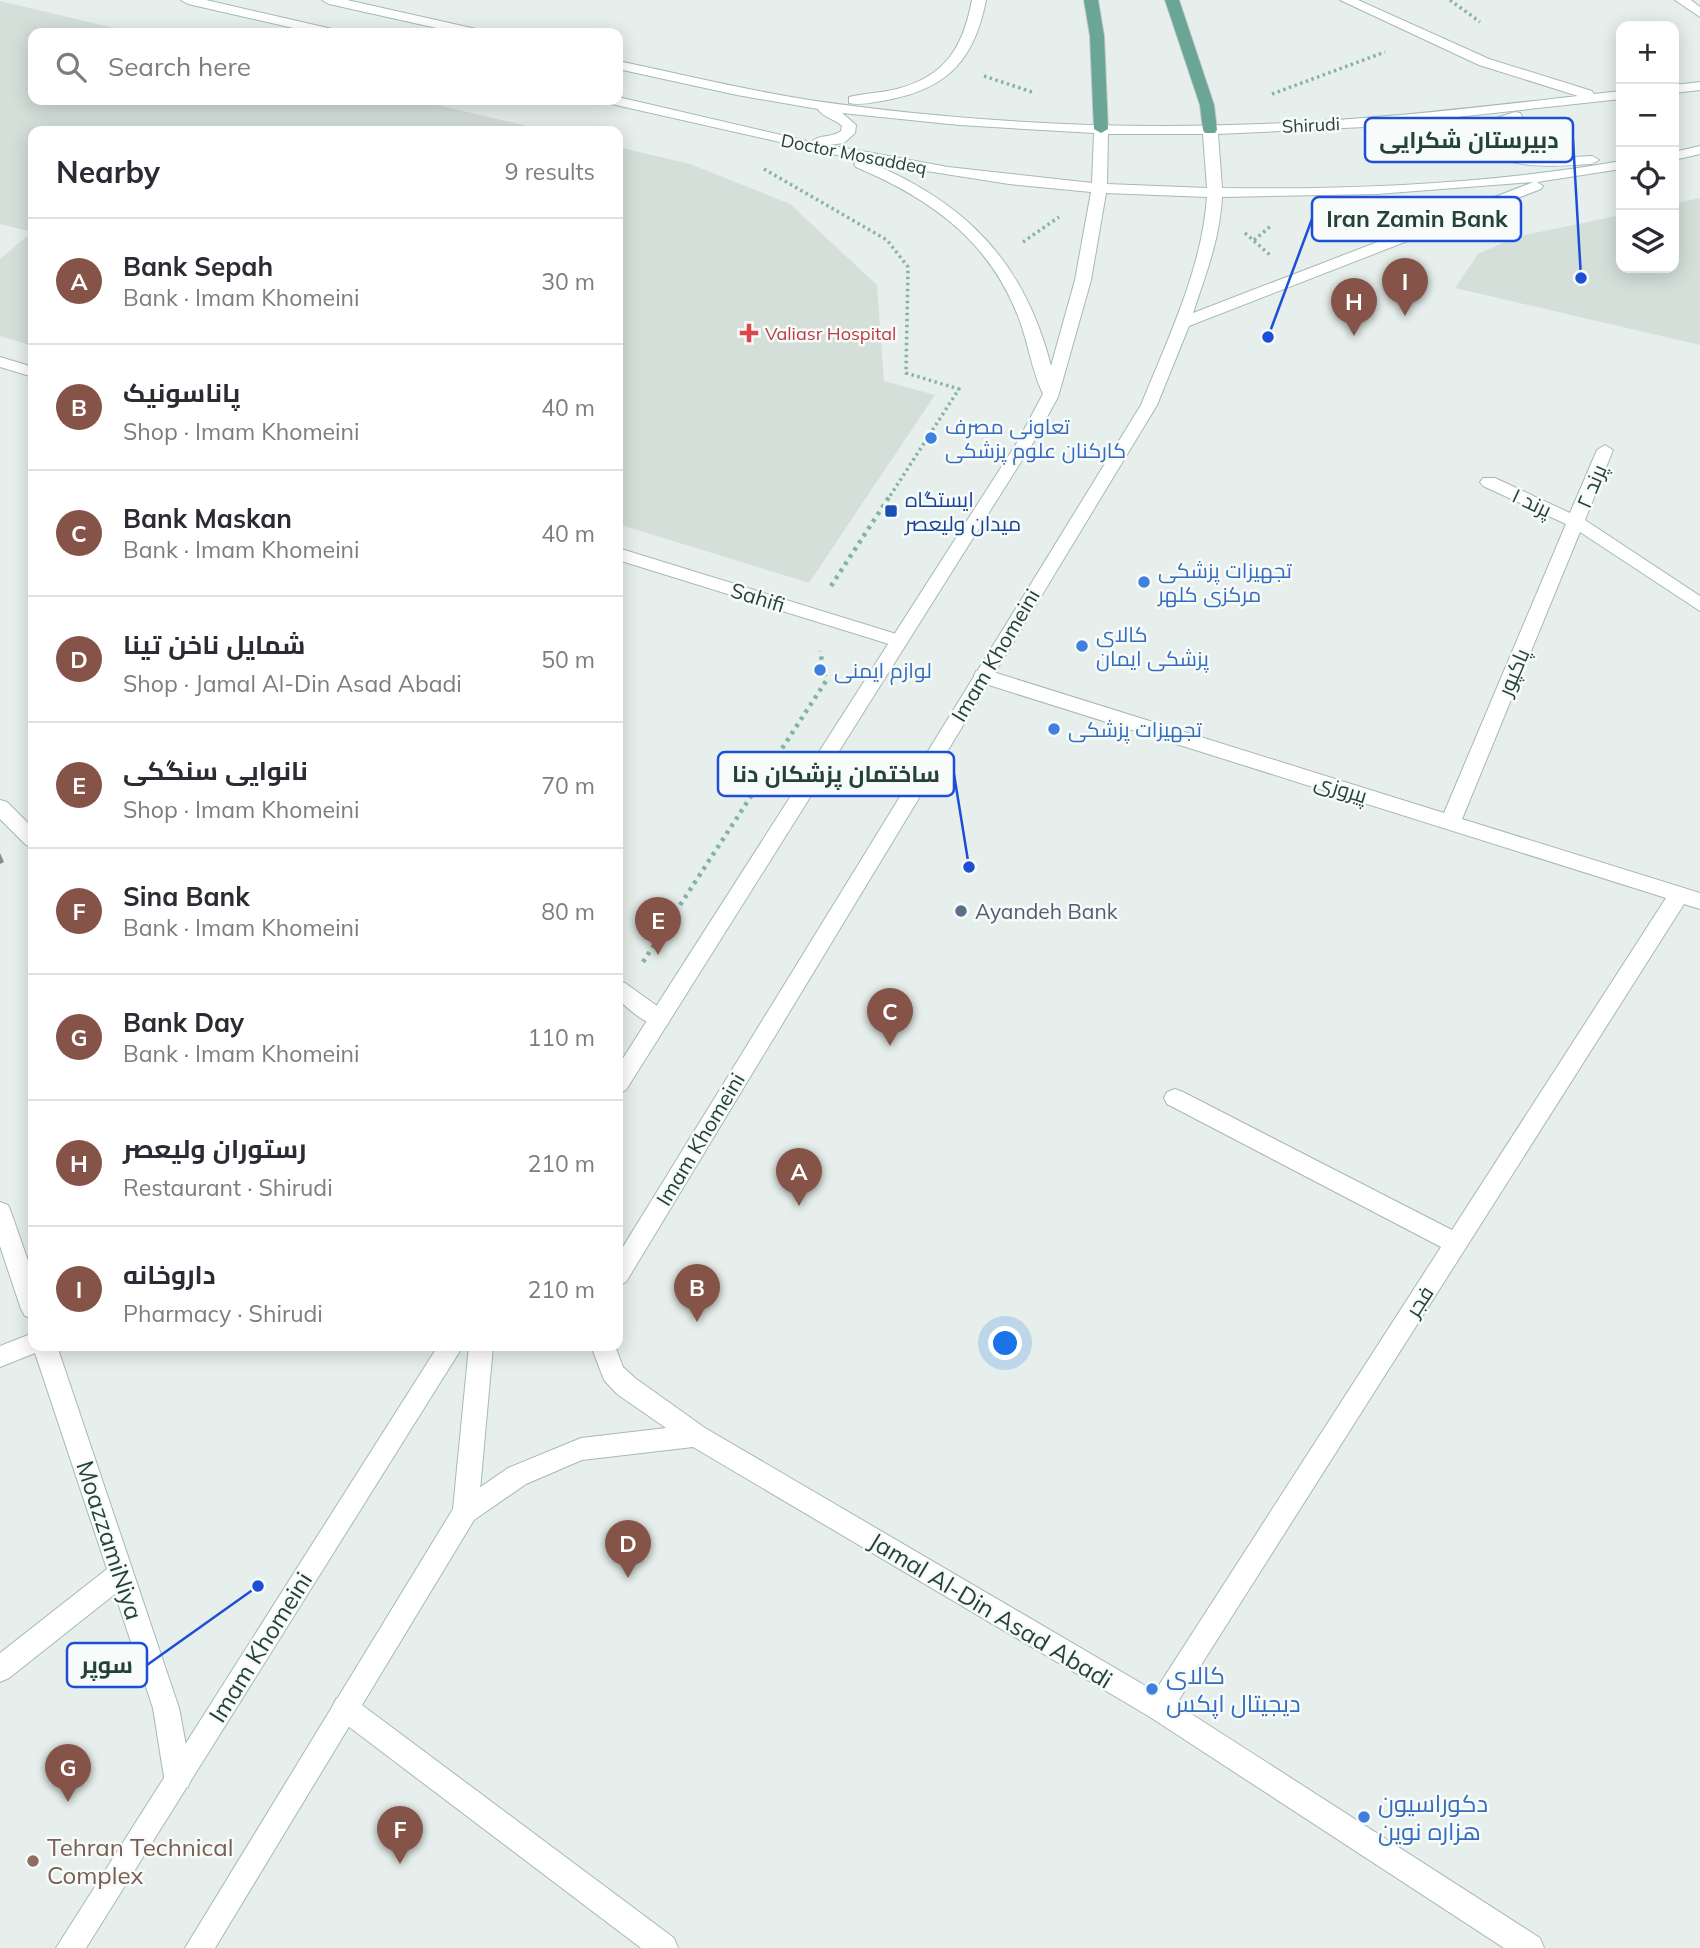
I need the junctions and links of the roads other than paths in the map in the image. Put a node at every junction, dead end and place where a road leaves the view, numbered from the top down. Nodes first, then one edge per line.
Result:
1 (188, 0) edge
2 (329, 0) edge
3 (979, 0) edge
4 (1091, 0) edge
5 (1172, 0) edge
6 (1347, 0) edge
7 (1682, 0) edge
8 (1700, 13) edge
9 (310, 28) edge
10 (454, 28) edge
11 (623, 66) edge
12 (1700, 86) edge
13 (1679, 88) edge
14 (1616, 96) edge
15 (1599, 98) junction
16 (623, 103) edge
17 (810, 104) junction
18 (1101, 129) junction
19 (1210, 130) junction
20 (786, 141) junction
21 (1700, 150) edge
22 (1679, 155) edge
23 (1616, 160) edge
24 (1616, 166) edge
25 (1558, 177) junction
26 (1099, 188) junction
27 (1215, 194) junction
28 (1182, 323) junction
29 (0, 362) edge
30 (28, 370) edge
31 (1050, 397) junction
32 (1605, 450) dead end
33 (1489, 482) dead end
34 (1576, 522) junction
35 (623, 556) edge
36 (1700, 605) edge
37 (899, 641) junction
38 (983, 676) junction
39 (0, 807) edge
40 (1450, 822) junction
41 (28, 835) edge
42 (1689, 898) edge
43 (623, 993) edge
44 (659, 1019) junction
45 (623, 1076) edge
46 (1175, 1098) dead end
47 (0, 1212) edge
48 (4, 1237) edge
49 (1456, 1243) junction
50 (623, 1267) edge
51 (28, 1297) edge
52 (28, 1345) edge
53 (47, 1351) edge
54 (448, 1351) edge
55 (481, 1351) edge
56 (605, 1351) edge
57 (0, 1357) edge
58 (696, 1436) junction
59 (465, 1512) junction
60 (121, 1573) junction
61 (0, 1670) edge
62 (345, 1708) junction
63 (1159, 1708) junction
64 (178, 1777) junction
65 (70, 1948) edge
66 (199, 1948) edge
67 (664, 1948) edge
68 (1530, 1948) edge

1 - 9 main road
2 - 10 main road
3 - 17 main road
4 - 18 main road
5 - 19 main road
6 - 15 main road
7 - 8 main road
11 - 17 main road, Doctor Mosaddeq
12 - 13 main road
14 - 15 main road, Shirudi
15 - 19 main road, Shirudi
15 - 23 main road
16 - 20 main road, Doctor Mosaddeq
17 - 18 main road, Doctor Mosaddeq
17 - 20 main road
18 - 19 main road, Shirudi
18 - 26 main road
19 - 27 main road, Imam Khomeini
20 - 26 main road, Doctor Mosaddeq
20 - 31 main road
21 - 22 main road
24 - 25 main road
25 - 27 main road
25 - 28 main road
26 - 27 main road, Doctor Mosaddeq
26 - 31 main road
27 - 28 main road, Imam Khomeini
28 - 38 main road, Imam Khomeini
29 - 30 main road
31 - 37 main road
32 - 34 main road, پرند ۲
33 - 34 main road, پرند ۱
34 - 36 main road, پرند ۱
34 - 40 main road, پاکپور
35 - 37 main road, Sahifi
37 - 44 main road
38 - 40 main road, پیروزی
38 - 50 main road, Imam Khomeini
39 - 41 main road
40 - 42 main road, پیروزی
42 - 49 main road, فجر
43 - 44 main road
44 - 45 main road
46 - 49 main road
47 - 48 main road
48 - 51 main road
49 - 63 main road, فجر
52 - 57 main road
53 - 60 main road, MoazzamiNiya
54 - 64 main road, Imam Khomeini
55 - 59 main road
56 - 58 main road, Jamal Al-Din Asad Abadi
58 - 59 main road
58 - 63 main road, Jamal Al-Din Asad Abadi
59 - 62 main road
60 - 61 main road
60 - 64 main road, MoazzamiNiya
62 - 66 main road
62 - 67 main road
63 - 68 main road, Jamal Al-Din Asad Abadi
64 - 65 main road, Imam Khomeini

